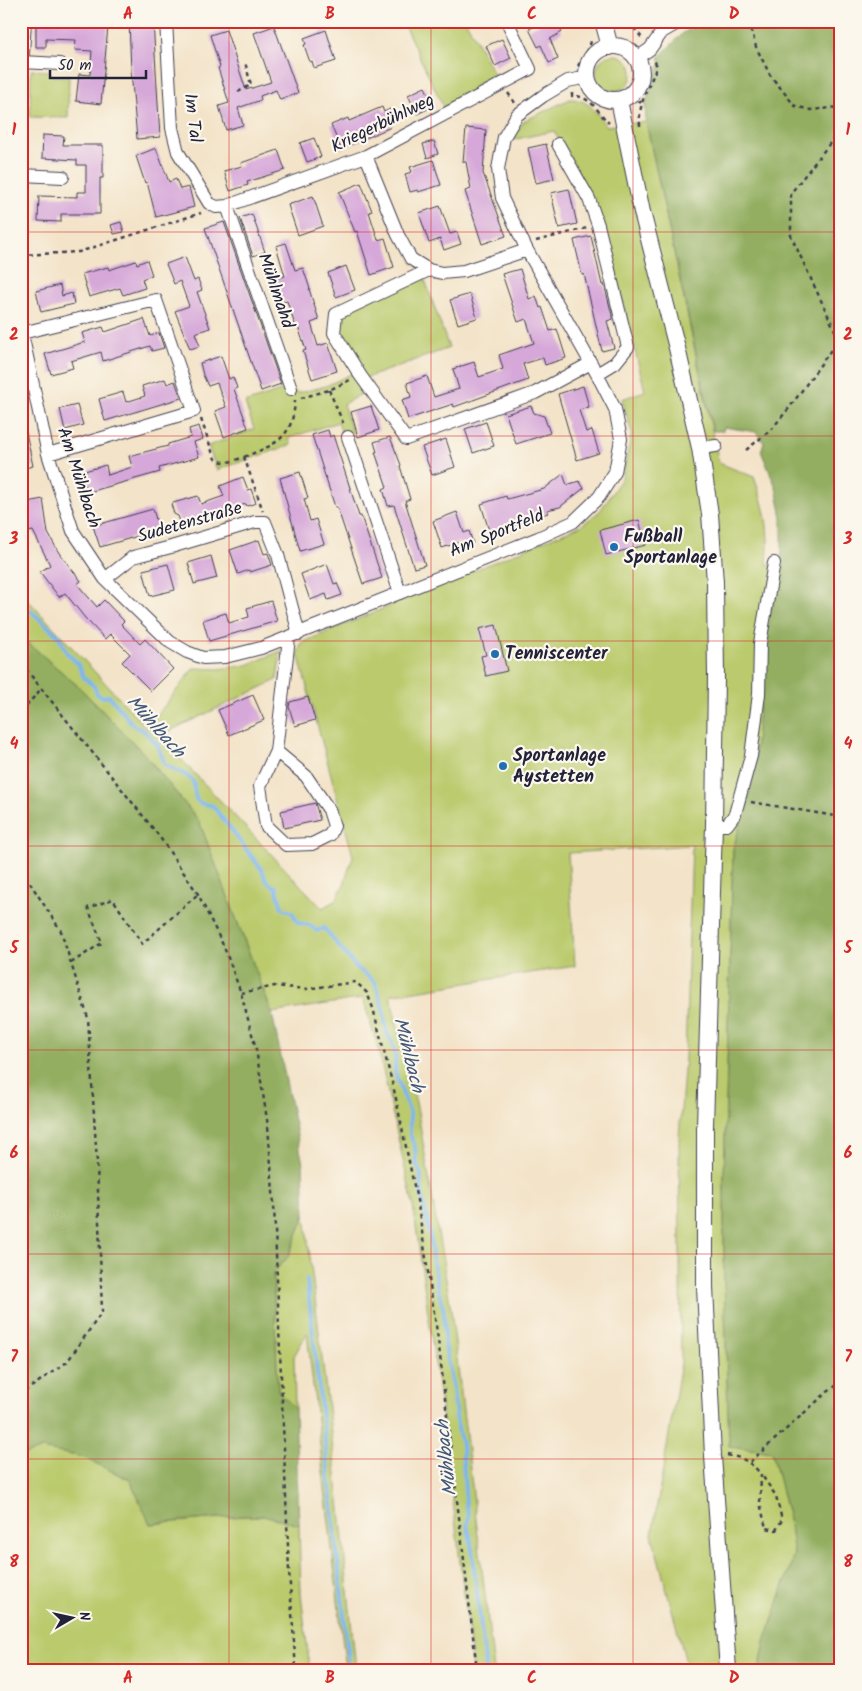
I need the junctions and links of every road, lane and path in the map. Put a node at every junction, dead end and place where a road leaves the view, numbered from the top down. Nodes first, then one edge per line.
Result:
1 (24, 21) edge
2 (166, 21) edge
3 (507, 21) edge
4 (641, 21) edge
5 (681, 21) edge
6 (736, 21) edge
7 (604, 24) edge
8 (660, 27) edge
9 (635, 29) junction
10 (610, 47) junction
11 (643, 54) junction
12 (22, 62) edge
13 (245, 62) dead end
14 (60, 64) dead end
15 (588, 77) junction
16 (501, 84) junction
17 (21, 85) edge
18 (238, 92) dead end
19 (625, 97) junction
20 (841, 107) edge
21 (522, 111) junction
22 (841, 128) edge
23 (558, 144) dead end
24 (366, 156) junction
25 (21, 175) edge
26 (63, 177) dead end
27 (222, 206) junction
28 (598, 225) junction
29 (525, 247) junction
30 (21, 255) edge
31 (429, 270) junction
32 (21, 329) edge
33 (22, 333) edge
34 (840, 338) edge
35 (594, 368) junction
36 (360, 376) junction
37 (329, 390) junction
38 (293, 394) junction
39 (194, 411) junction
40 (348, 437) joint
41 (746, 450) dead end
42 (48, 454) junction
43 (244, 457) junction
44 (265, 522) junction
45 (774, 563) dead end
46 (105, 579) junction
47 (400, 593) junction
48 (288, 638) junction
49 (21, 663) edge
50 (41, 688) junction
51 (21, 712) edge
52 (276, 751) junction
53 (740, 800) junction
54 (841, 817) edge
55 (714, 826) junction
56 (21, 868) edge
57 (198, 894) junction
58 (71, 963) junction
59 (241, 992) junction
60 (841, 1382) edge
61 (21, 1394) edge
62 (713, 1456) junction
63 (750, 1462) junction
64 (761, 1474) junction
65 (296, 1670) edge
66 (477, 1670) edge
67 (728, 1670) edge

1 - 12 street
2 - 27 street, Im Tal
3 - 16 street, Kriegerbühlweg
4 - 9 path
5 - 8 street
6 - 20 path
7 - 9 path
7 - 10 main road
8 - 11 street
9 - 11 path
10 - 11 main road
10 - 15 main road
11 - 19 main road
11 - 19 path
12 - 14 street
12 - 17 street
13 - 18 path
15 - 19 main road
15 - 21 street, Am Sportfeld
16 - 21 path
16 - 24 street, Kriegerbühlweg
19 - 55 main road
21 - 29 street, Am Sportfeld
22 - 34 path
23 - 28 street
24 - 27 street, Kriegerbühlweg
24 - 31 street
25 - 26 street
27 - 30 path
27 - 38 street, Mühlmahd
28 - 29 path
28 - 35 street
29 - 31 street
29 - 35 street, Am Sportfeld
31 - 36 street
32 - 33 street, Am Mühlbach
33 - 39 street
33 - 42 street, Am Mühlbach
34 - 41 path
35 - 36 street
35 - 47 street, Am Sportfeld
36 - 37 path
37 - 38 path
37 - 40 path
38 - 43 path
39 - 42 street
39 - 43 path
40 - 47 street
42 - 46 street, Am Mühlbach
43 - 44 path
44 - 46 street, Sudetenstraße
44 - 48 street, Sudetenstraße
45 - 53 street
46 - 48 street, Am Mühlbach
47 - 48 street, Am Sportfeld
48 - 52 street
49 - 50 path
50 - 51 path
50 - 57 path
52 - 52 street
53 - 54 path
53 - 55 street
55 - 62 main road
56 - 58 path
57 - 58 path
57 - 59 path
58 - 61 path
59 - 65 path
59 - 66 path
60 - 63 path
62 - 63 path
62 - 67 main road
63 - 64 path
64 - 64 path

